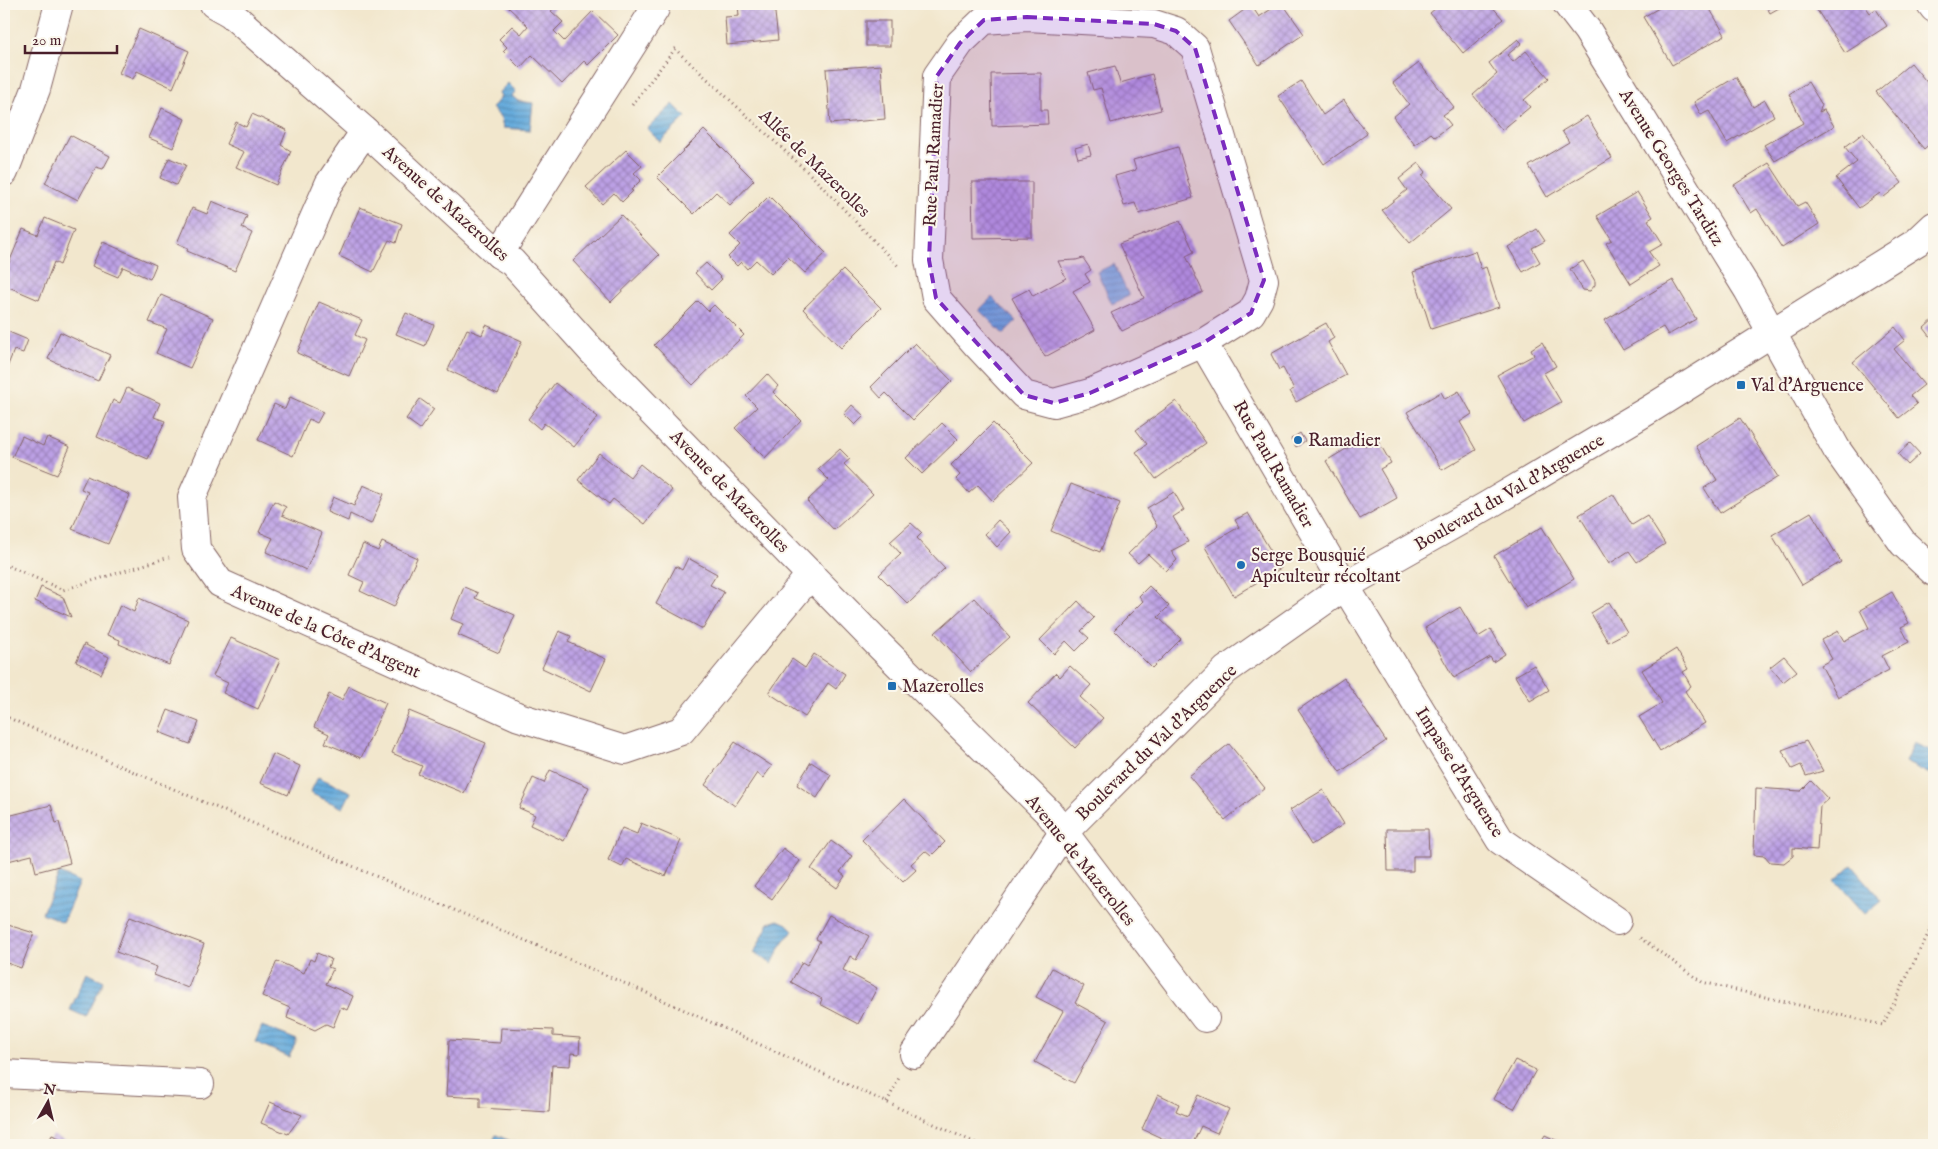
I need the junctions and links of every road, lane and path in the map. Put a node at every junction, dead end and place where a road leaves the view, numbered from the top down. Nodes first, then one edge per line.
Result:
1 (59, 4) edge
2 (214, 4) edge
3 (651, 4) edge
4 (1567, 4) edge
5 (1931, 4) edge
6 (1934, 8) edge
7 (983, 12) edge
8 (675, 49) dead end
9 (365, 131) junction
10 (4, 172) edge
11 (1934, 226) edge
12 (499, 254) junction
13 (901, 268) dead end
14 (1772, 332) junction
15 (1203, 343) junction
16 (196, 549) junction
17 (4, 564) edge
18 (1934, 572) edge
19 (811, 574) junction
20 (1345, 586) junction
21 (4, 716) edge
22 (1064, 832) junction
23 (1617, 921) joint
24 (1934, 922) edge
25 (1205, 1018) dead end
26 (914, 1054) dead end
27 (4, 1074) edge
28 (200, 1084) dead end
29 (980, 1145) edge

1 - 10 street
2 - 9 street, Avenue de Mazerolles
3 - 12 street
4 - 14 street, Avenue Georges Tarditz
5 - 6 street
7 - 15 street, Rue Paul Ramadier
7 - 15 street, Rue Paul Ramadier
8 - 13 path, Allée de Mazerolles
9 - 12 street, Avenue de Mazerolles
9 - 16 street
11 - 14 street, Boulevard du Val d'Arguence
12 - 19 street, Avenue de Mazerolles
14 - 18 street, Avenue Georges Tarditz
14 - 20 street, Boulevard du Val d'Arguence
15 - 20 street, Rue Paul Ramadier
16 - 17 path
16 - 19 street, Avenue de la Côte d'Argent
19 - 22 street, Avenue de Mazerolles
20 - 22 street, Boulevard du Val d'Arguence
20 - 23 street, Impasse d'Arguence
21 - 29 path
22 - 25 street, Avenue de Mazerolles
22 - 26 street, Boulevard du Val d'Arguence
23 - 24 path
27 - 28 street

